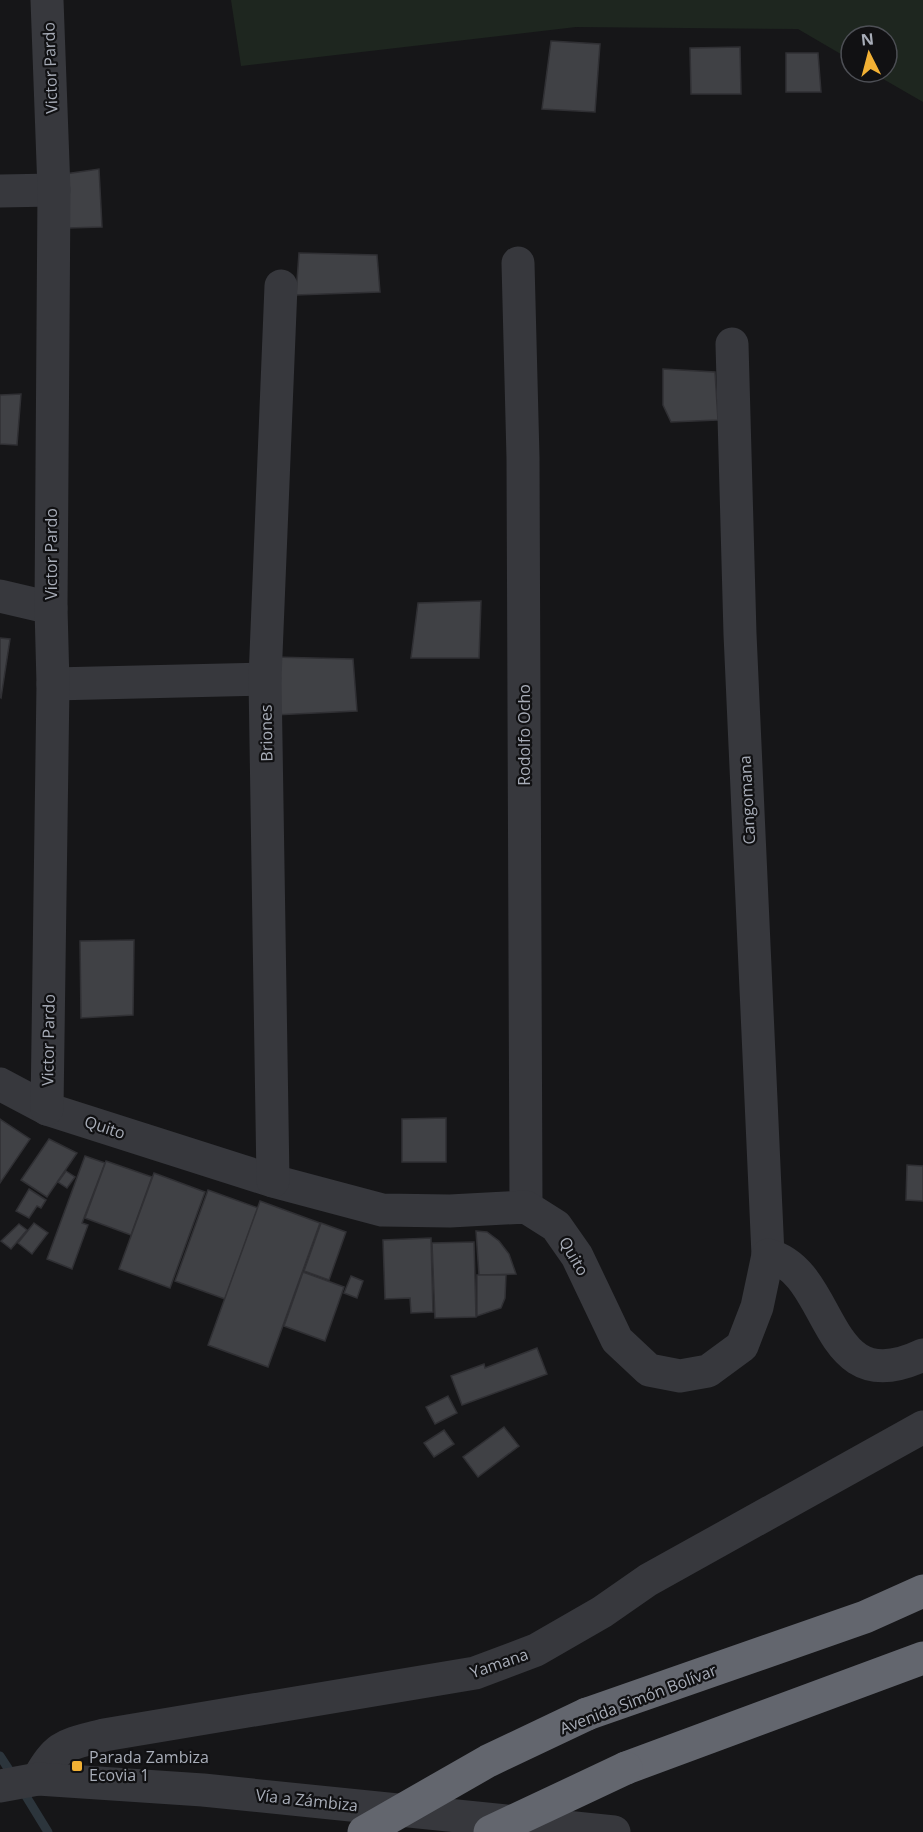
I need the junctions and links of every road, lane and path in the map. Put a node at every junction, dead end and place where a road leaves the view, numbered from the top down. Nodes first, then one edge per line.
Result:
1 (47, 0) edge
2 (54, 190) junction
3 (0, 191) edge
4 (518, 263) dead end
5 (281, 286) dead end
6 (732, 344) dead end
7 (0, 596) edge
8 (51, 608) junction
9 (266, 680) junction
10 (53, 684) junction
11 (0, 1084) edge
12 (47, 1108) junction
13 (273, 1181) junction
14 (526, 1207) junction
15 (768, 1256) junction
16 (923, 1355) edge
17 (923, 1427) edge
18 (923, 1592) edge
19 (923, 1658) edge
20 (38, 1779) junction
21 (0, 1786) edge
22 (364, 1832) edge
23 (490, 1832) edge
24 (614, 1832) edge

1 - 2 street, Victor Pardo
2 - 3 street
2 - 8 street, Victor Pardo
4 - 14 street, Rodolfo Ocho
5 - 9 street, Briones
6 - 15 street, Cangomana
7 - 8 street
8 - 10 street, Victor Pardo
9 - 10 street
9 - 13 street, Briones
10 - 12 street, Victor Pardo
11 - 12 street, Quito
12 - 13 street, Quito
13 - 14 street, Quito
14 - 15 street, Quito
15 - 16 street
17 - 20 street, Yamana
18 - 22 highway, Avenida Simón Bolívar, bridge
19 - 23 highway, bridge
20 - 21 street, Vía a Zámbiza
20 - 24 street, Vía a Zámbiza

